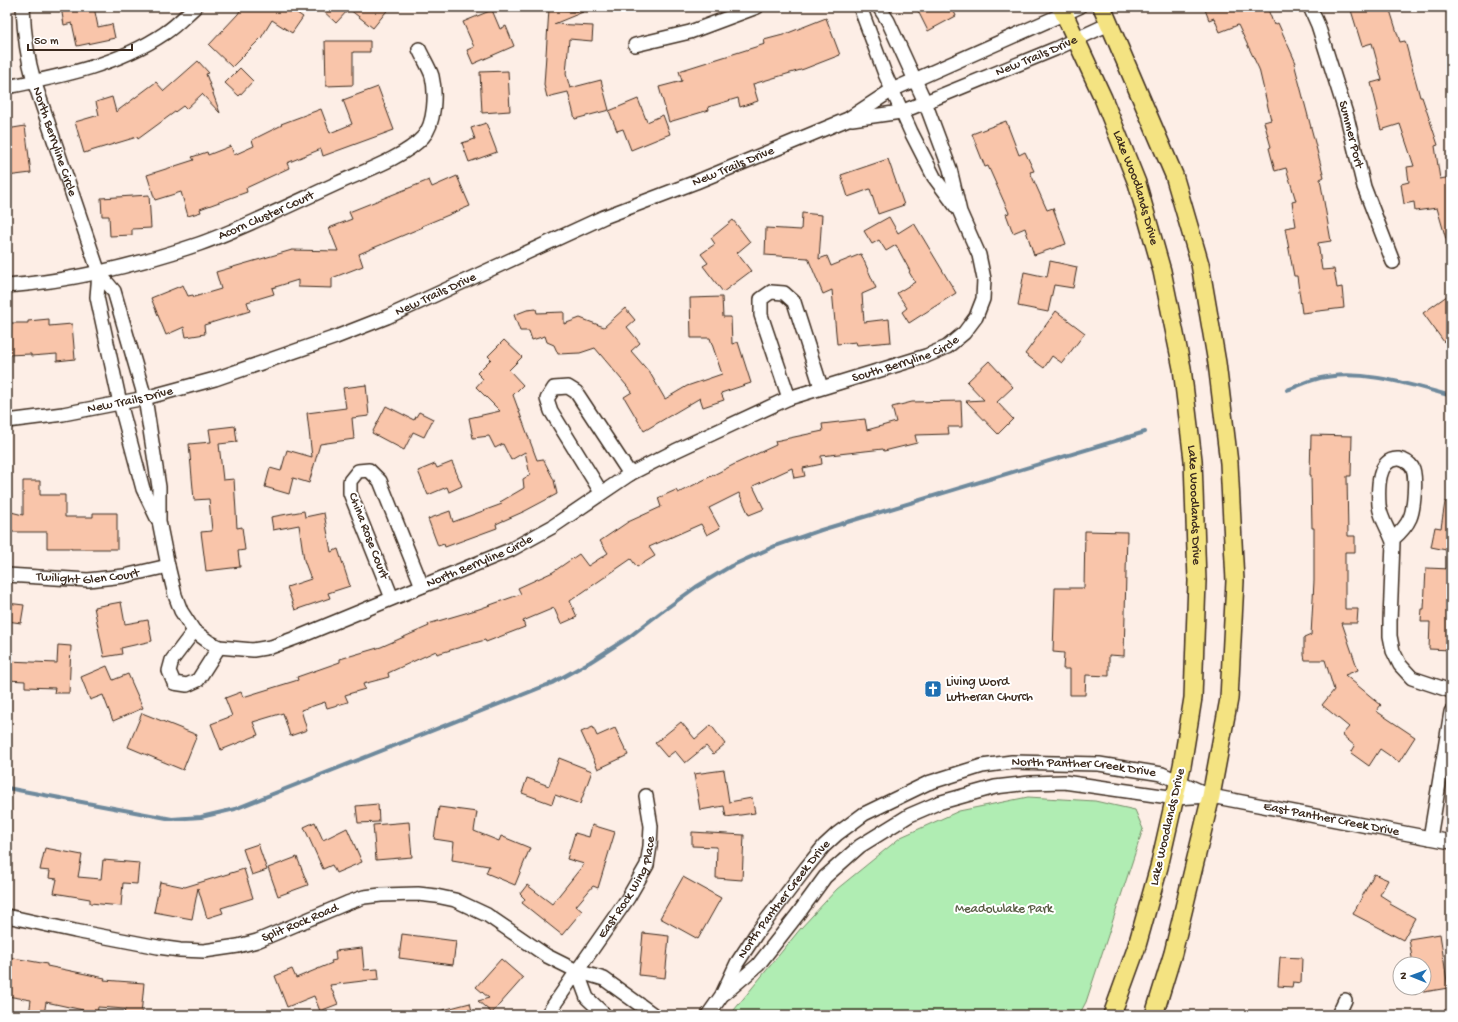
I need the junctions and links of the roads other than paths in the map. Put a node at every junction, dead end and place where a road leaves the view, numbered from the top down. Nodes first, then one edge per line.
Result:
1 (23, 7) edge
2 (195, 7) edge
3 (757, 7) edge
4 (860, 7) edge
5 (879, 7) edge
6 (1079, 7) edge
7 (1102, 7) edge
8 (1310, 7) edge
9 (1062, 11) edge
10 (1109, 24) junction
11 (1075, 40) junction
12 (635, 45) dead end
13 (419, 49) dead end
14 (915, 79) junction
15 (34, 81) junction
16 (7, 87) edge
17 (892, 90) junction
18 (925, 102) junction
19 (902, 112) junction
20 (848, 119) junction
21 (960, 212) junction
22 (1393, 262) dead end
23 (99, 273) junction
24 (7, 286) edge
25 (821, 387) junction
26 (145, 398) junction
27 (789, 398) junction
28 (120, 403) junction
29 (7, 421) edge
30 (723, 428) joint
31 (630, 474) junction
32 (602, 492) junction
33 (158, 521) junction
34 (1393, 542) junction
35 (168, 566) junction
36 (7, 575) edge
37 (422, 586) junction
38 (392, 598) junction
39 (194, 631) junction
40 (219, 647) junction
41 (1451, 691) edge
42 (1451, 712) edge
43 (1177, 790) junction
44 (646, 796) dead end
45 (1211, 796) junction
46 (1430, 838) junction
47 (1451, 842) edge
48 (7, 916) edge
49 (576, 971) junction
50 (722, 995) junction
51 (1345, 1000) dead end
52 (547, 1015) edge
53 (605, 1015) edge
54 (654, 1015) edge
55 (708, 1015) edge
56 (1112, 1015) edge
57 (1154, 1015) edge
58 (1338, 1015) edge

1 - 15 street, North Berryline Circle
2 - 15 street
3 - 12 street
4 - 17 street, South Berryline Circle
5 - 14 street, South Berryline Circle
6 - 9 street, New Trails Drive
7 - 10 main road
8 - 22 street, Summer Port
9 - 11 main road, Lake Woodlands Drive
9 - 14 street, New Trails Drive
10 - 11 street, New Trails Drive
10 - 45 main road
11 - 18 street, New Trails Drive
11 - 43 main road, Lake Woodlands Drive
13 - 23 street, Acorn Cluster Court
14 - 17 street, New Trails Drive
14 - 18 street, South Berryline Circle
15 - 16 street
15 - 23 street, North Berryline Circle
17 - 19 street, South Berryline Circle
17 - 20 street, New Trails Drive
18 - 19 street, New Trails Drive
18 - 21 street, South Berryline Circle
19 - 20 street, New Trails Drive
19 - 21 street, South Berryline Circle
20 - 26 street, New Trails Drive
21 - 25 street, South Berryline Circle
23 - 24 street, Acorn Cluster Court
23 - 26 street, North Berryline Circle
23 - 28 street, North Berryline Circle
25 - 27 street, South Berryline Circle
25 - 27 street
26 - 28 street, New Trails Drive
26 - 33 street, North Berryline Circle
27 - 30 street, South Berryline Circle
28 - 29 street, New Trails Drive
28 - 33 street, North Berryline Circle
30 - 31 street, North Berryline Circle
31 - 32 street, North Berryline Circle
31 - 32 street
32 - 37 street, North Berryline Circle
33 - 35 street, North Berryline Circle
34 - 34 street
34 - 41 street
35 - 36 street, Twilight Glen Court
35 - 39 street, North Berryline Circle
37 - 38 street, North Berryline Circle
37 - 38 street, China Rose Court
38 - 40 street, North Berryline Circle
39 - 40 street, North Berryline Circle
39 - 40 street
42 - 46 street
43 - 45 street, North Panther Creek Drive
43 - 50 street, North Panther Creek Drive
43 - 50 street, North Panther Creek Drive
43 - 56 main road, Lake Woodlands Drive
44 - 49 street, East Rock Wing Place
45 - 46 street, East Panther Creek Drive
45 - 57 main road
46 - 47 street, East Panther Creek Drive
48 - 49 street, Split Rock Road
49 - 52 street, East Rock Wing Place
49 - 53 street
49 - 54 street, Split Rock Road
50 - 55 street, North Panther Creek Drive
51 - 58 street

